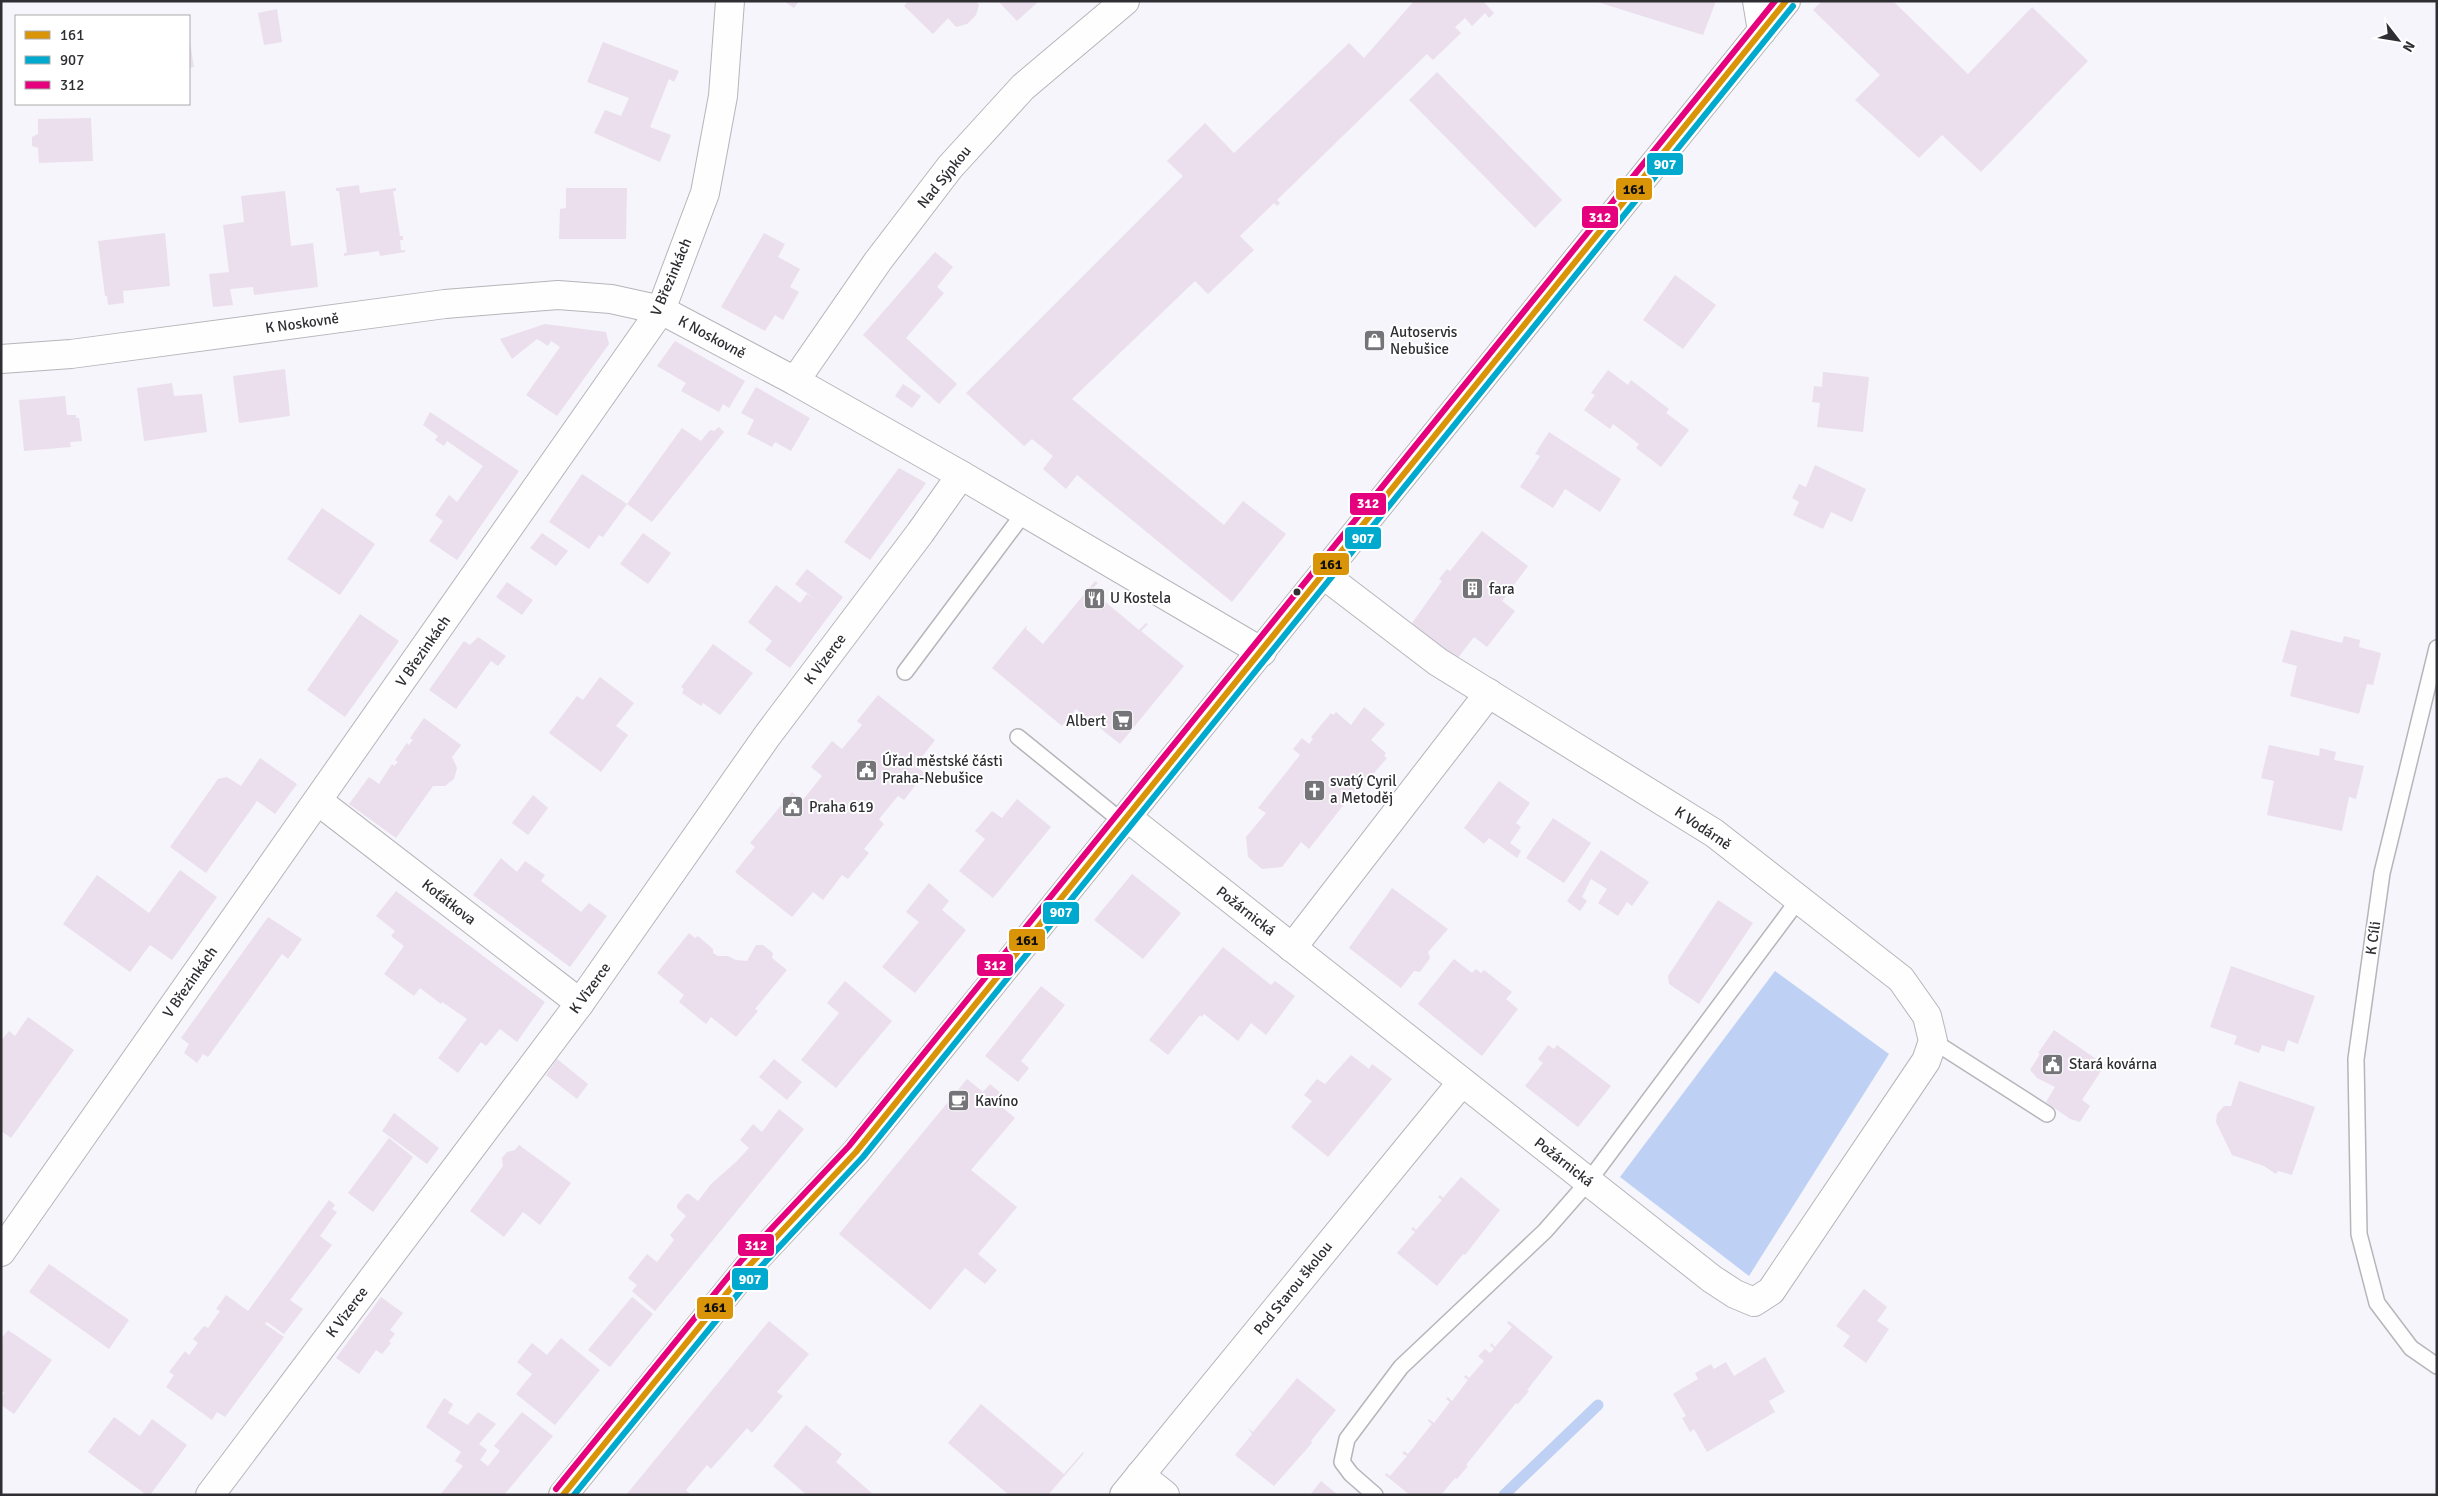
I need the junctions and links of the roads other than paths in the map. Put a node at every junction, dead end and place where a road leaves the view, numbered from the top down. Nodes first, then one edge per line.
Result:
1 (730, 1) edge
2 (1125, 1) edge
3 (1757, 1) edge
4 (1786, 1) edge
5 (1762, 31) junction
6 (661, 310) junction
7 (1, 359) edge
8 (795, 381) junction
9 (961, 475) junction
10 (1024, 513) junction
11 (1324, 575) junction
12 (2437, 648) edge
13 (1262, 652) junction
14 (905, 672) dead end
15 (1489, 693) junction
16 (1018, 736) dead end
17 (318, 801) junction
18 (1126, 821) junction
19 (1798, 899) junction
20 (1292, 948) junction
21 (580, 1003) junction
22 (1933, 1040) junction
23 (1462, 1082) junction
24 (2047, 1114) dead end
25 (1588, 1182) junction
26 (11, 1218) edge
27 (1, 1252) edge
28 (2437, 1366) edge
29 (1132, 1485) edge
30 (210, 1495) edge
31 (563, 1495) edge
32 (1165, 1495) edge
33 (1374, 1495) edge

1 - 6 street, V Březinkách
2 - 8 street, Nad Sýpkou
3 - 5 street
4 - 5 street
5 - 11 street
6 - 7 street, K Noskovně
6 - 8 street, K Noskovně
6 - 17 street, V Březinkách
8 - 9 street, K Noskovně
9 - 10 street, K Noskovně
9 - 21 street, K Vizerce
10 - 13 street, K Noskovně
10 - 14 lane
11 - 13 street
11 - 15 street, K Vodárně
12 - 28 lane, K Cíli
13 - 18 street
15 - 19 street, K Vodárně
15 - 20 street
16 - 18 lane
17 - 21 street, Koťátkova
17 - 26 street, V Březinkách
18 - 20 street, Požárnická
18 - 31 street
19 - 22 street, K Vodárně
19 - 25 lane
20 - 23 street, Požárnická
21 - 30 street, K Vizerce
22 - 24 lane
22 - 25 street, Požárnická
23 - 25 street, Požárnická
23 - 29 street, Pod Starou školou
25 - 33 lane
26 - 27 street, V Březinkách
29 - 32 street

